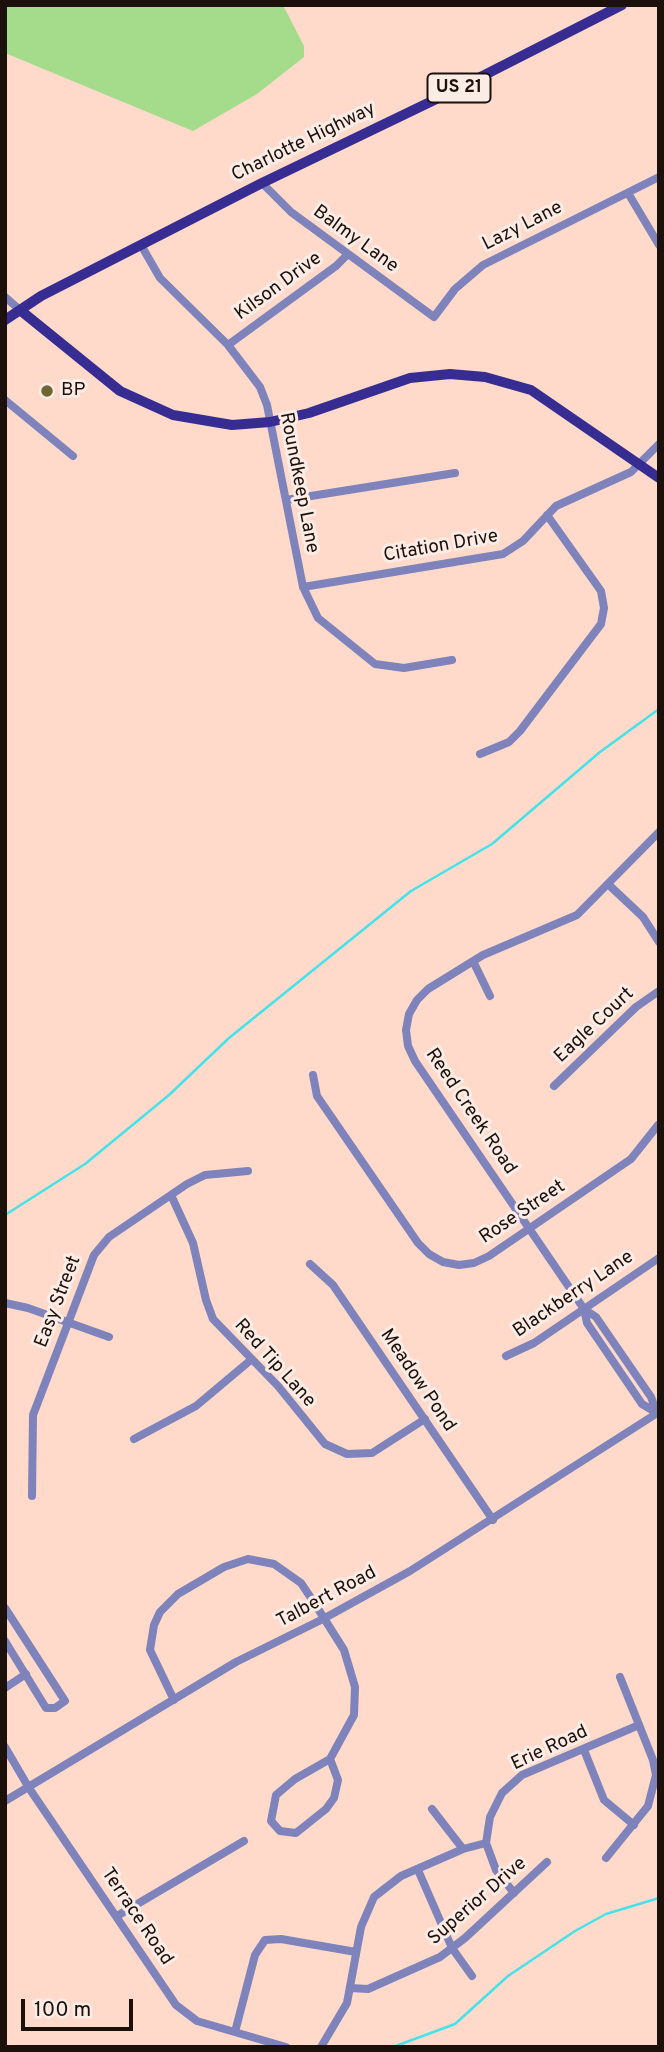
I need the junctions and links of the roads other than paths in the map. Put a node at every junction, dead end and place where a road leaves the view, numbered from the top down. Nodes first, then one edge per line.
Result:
1 (622, 5) edge
2 (659, 177) edge
3 (262, 183) junction
4 (628, 193) junction
5 (659, 244) edge
6 (141, 245) junction
7 (348, 254) junction
8 (5, 297) edge
9 (20, 310) junction
10 (434, 317) joint
11 (5, 320) edge
12 (228, 345) junction
13 (5, 400) edge
14 (270, 422) junction
15 (659, 444) edge
16 (73, 456) dead end
17 (640, 464) junction
18 (455, 473) dead end
19 (659, 478) edge
20 (286, 500) junction
21 (547, 514) junction
22 (303, 587) junction
23 (452, 660) dead end
24 (480, 754) dead end
25 (659, 832) edge
26 (609, 885) junction
27 (659, 942) edge
28 (473, 961) junction
29 (659, 990) edge
30 (489, 996) dead end
31 (313, 1074) dead end
32 (554, 1086) dead end
33 (659, 1125) edge
34 (248, 1171) dead end
35 (171, 1195) junction
36 (529, 1228) junction
37 (659, 1258) edge
38 (310, 1264) dead end
39 (5, 1303) edge
40 (584, 1309) junction
41 (67, 1321) junction
42 (109, 1337) dead end
43 (506, 1356) dead end
44 (252, 1359) junction
45 (658, 1413) edge
46 (425, 1419) junction
47 (134, 1439) dead end
48 (32, 1496) dead end
49 (493, 1520) junction
50 (5, 1608) edge
51 (324, 1619) junction
52 (5, 1641) edge
53 (26, 1674) junction
54 (620, 1677) dead end
55 (5, 1688) edge
56 (174, 1700) junction
57 (639, 1725) junction
58 (5, 1747) edge
59 (584, 1750) junction
60 (330, 1759) junction
61 (29, 1788) junction
62 (5, 1801) edge
63 (432, 1809) dead end
64 (634, 1825) junction
65 (244, 1840) dead end
66 (486, 1843) junction
67 (463, 1849) junction
68 (606, 1858) dead end
69 (547, 1862) dead end
70 (418, 1870) junction
71 (514, 1893) junction
72 (117, 1916) junction
73 (452, 1948) junction
74 (356, 1952) junction
75 (472, 1976) dead end
76 (350, 1988) junction
77 (235, 2032) junction
78 (286, 2047) edge
79 (321, 2047) edge

1 - 3 main road, Charlotte Highway / US 21
2 - 4 street, Lazy Lane
3 - 6 main road, Charlotte Highway / US 21
3 - 7 street, Balmy Lane
4 - 5 street
4 - 10 street, Lazy Lane
6 - 9 main road, Charlotte Highway / US 21
6 - 12 street, Roundkeep Lane
7 - 10 street, Balmy Lane
7 - 12 street, Kilson Drive
8 - 9 street
9 - 11 main road, Charlotte Highway / US 21
9 - 14 main road
12 - 14 street, Roundkeep Lane
13 - 16 street
14 - 17 main road
14 - 20 street, Roundkeep Lane
15 - 17 street, Citation Drive
17 - 19 main road
17 - 21 street, Citation Drive
18 - 20 street
20 - 22 street, Roundkeep Lane
21 - 22 street, Citation Drive
21 - 24 street
22 - 23 street, Roundkeep Lane
25 - 26 street, Reed Creek Road
26 - 27 street
26 - 28 street, Reed Creek Road
28 - 30 street
28 - 36 street, Reed Creek Road
29 - 32 street, Eagle Court
31 - 36 street, Rose Street
33 - 36 street, Rose Street
34 - 35 street, Easy Street
35 - 41 street, Easy Street
35 - 44 street, Red Tip Lane
36 - 40 street, Reed Creek Road
37 - 40 street, Blackberry Lane
38 - 46 street, Meadow Pond
39 - 41 street
40 - 43 street, Blackberry Lane
40 - 45 street, Reed Creek Road
41 - 42 street
41 - 48 street, Easy Street
44 - 46 street, Red Tip Lane
44 - 47 street
45 - 49 street, Talbert Road
46 - 49 street, Meadow Pond
49 - 51 street, Talbert Road
50 - 53 street
51 - 56 street, Talbert Road
51 - 56 street
51 - 60 street
52 - 53 street
53 - 55 street
54 - 57 street
56 - 61 street, Talbert Road
57 - 59 street, Erie Road
57 - 64 street
58 - 61 street, Terrace Road
59 - 64 street
59 - 66 street, Erie Road
60 - 60 street
61 - 62 street, Talbert Road
61 - 72 street, Terrace Road
63 - 67 street
64 - 68 street
65 - 72 street
66 - 67 street
66 - 71 street
67 - 70 street
69 - 71 street, Superior Drive
70 - 73 street
70 - 74 street
71 - 73 street, Superior Drive
72 - 77 street, Terrace Road
73 - 75 street
73 - 76 street, Superior Drive
74 - 76 street
74 - 77 street
76 - 79 street
77 - 78 street, Terrace Road

